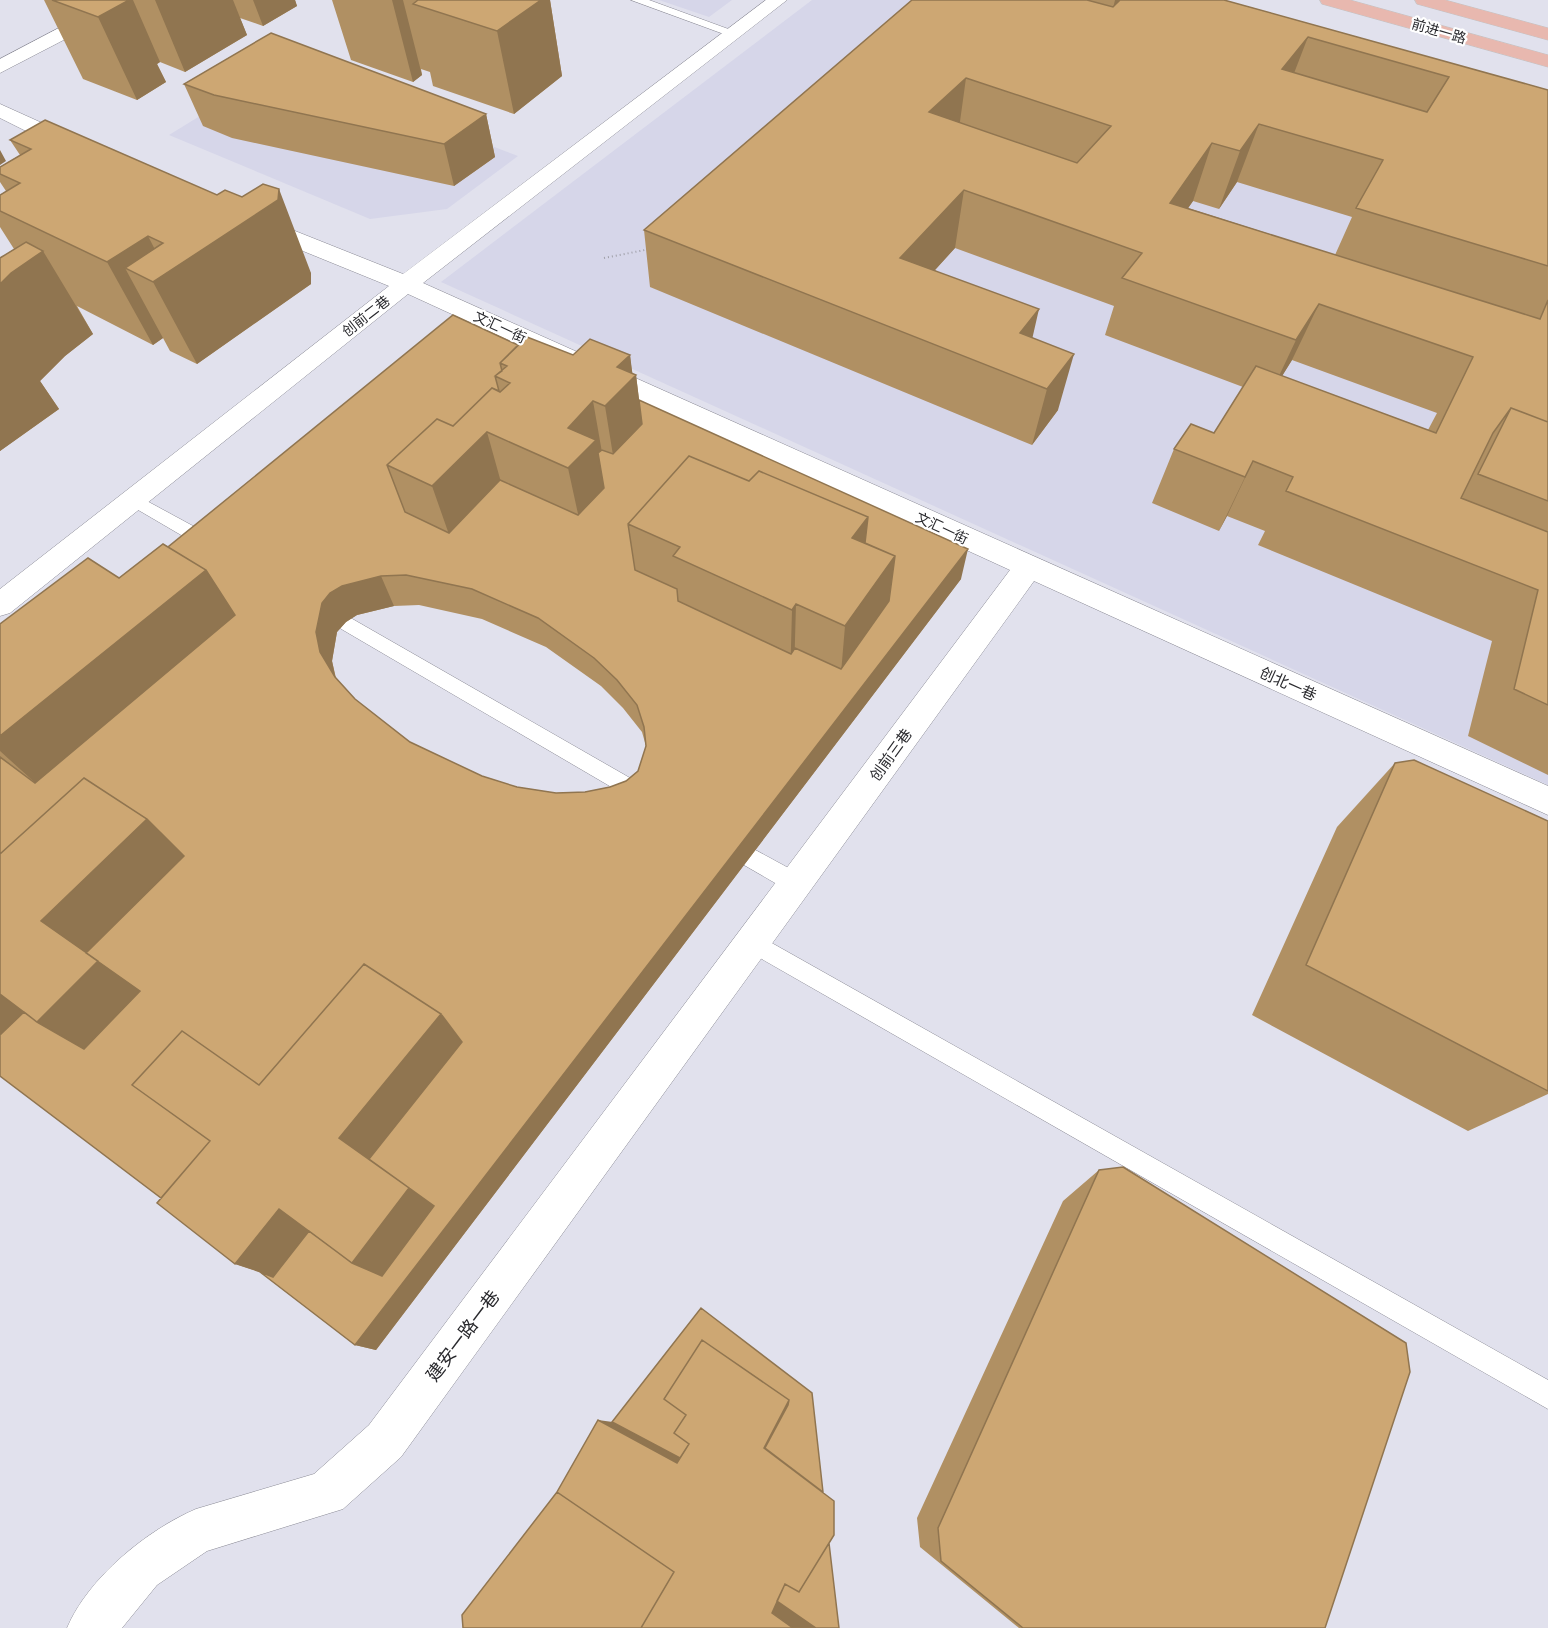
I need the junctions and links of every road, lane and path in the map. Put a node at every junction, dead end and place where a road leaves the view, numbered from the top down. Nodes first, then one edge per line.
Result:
1 (126, 0) edge
2 (637, 0) edge
3 (778, 0) edge
4 (1329, 0) edge
5 (1424, 0) edge
6 (736, 34) junction
7 (1548, 34) edge
8 (1548, 61) edge
9 (0, 67) edge
10 (0, 110) edge
11 (96, 157) edge
12 (240, 217) edge
13 (660, 247) edge
14 (604, 258) dead end
15 (406, 284) junction
16 (134, 500) junction
17 (227, 554) edge
18 (1028, 567) junction
19 (300, 596) edge
20 (0, 605) edge
21 (1548, 801) edge
22 (662, 806) edge
23 (714, 836) edge
24 (797, 884) junction
25 (754, 943) junction
26 (1548, 1395) edge
27 (91, 1628) edge

1 - 9 street
2 - 6 lane
3 - 6 street, 创前二巷
4 - 8 main road, 前进一路
5 - 7 main road, 前进一路
6 - 15 street, 创前二巷
10 - 11 street
12 - 15 street, 文汇一街
13 - 14 path
15 - 16 street, 创前二巷
15 - 18 street, 文汇一街
16 - 17 lane
16 - 20 street, 创前二巷
18 - 21 street, 创北一巷
18 - 24 street, 创前三巷
19 - 22 lane
23 - 24 lane
24 - 25 street, 创前三巷
25 - 26 lane
25 - 27 street, 建安一路一巷

